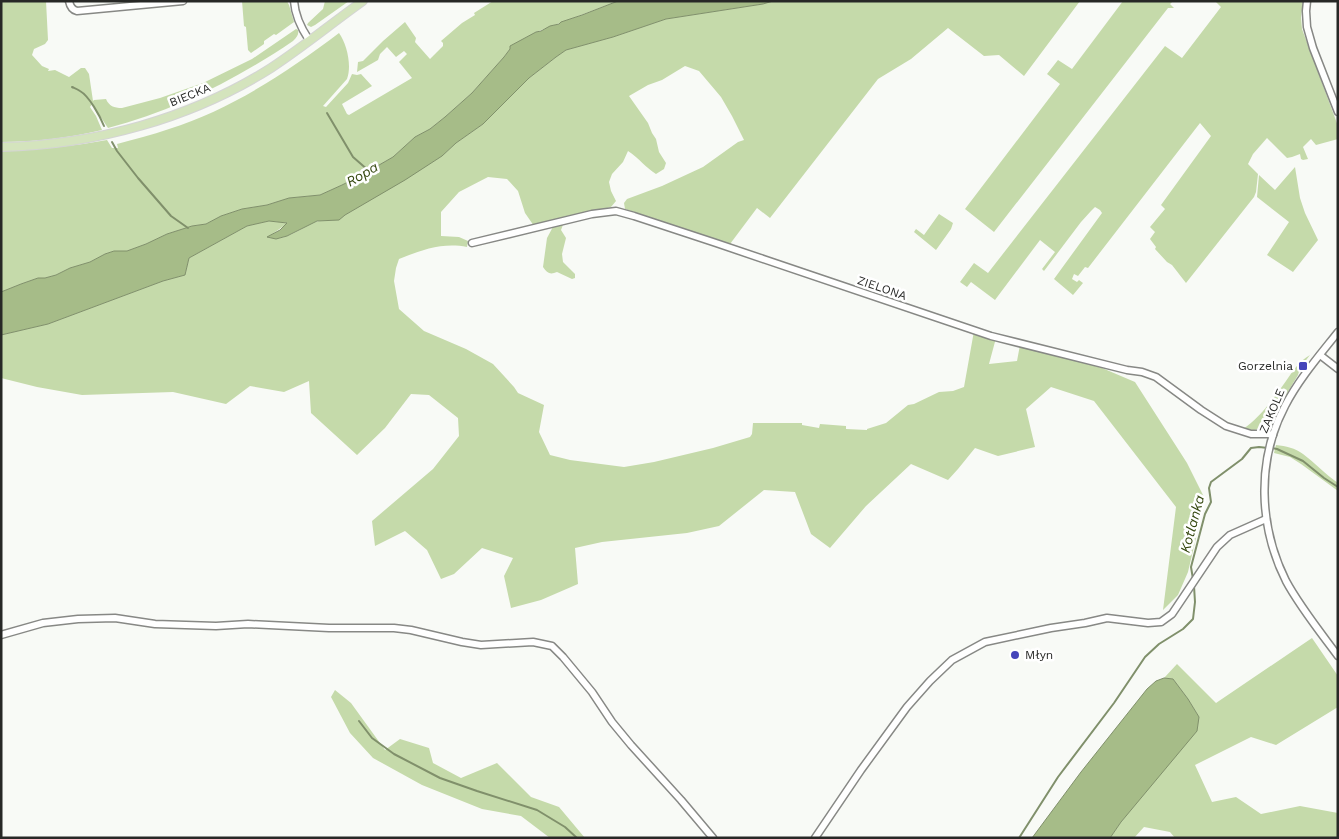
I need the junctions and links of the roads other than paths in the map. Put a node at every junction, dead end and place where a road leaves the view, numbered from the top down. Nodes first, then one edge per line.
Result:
1 (69, 1) edge
2 (182, 1) edge
3 (294, 1) edge
4 (363, 1) edge
5 (1308, 1) edge
6 (309, 40) junction
7 (1338, 112) edge
8 (1, 147) edge
9 (472, 243) dead end
10 (1338, 332) edge
11 (1320, 355) junction
12 (1338, 369) edge
13 (1272, 438) junction
14 (1266, 519) junction
15 (1, 635) edge
16 (1338, 656) edge
17 (713, 838) edge
18 (816, 838) edge

1 - 2 street
3 - 6 street
4 - 6 main road, BIECKA
5 - 7 street
6 - 8 main road, BIECKA
9 - 13 street, ZIELONA
10 - 11 street, ZAKOLE
11 - 12 street
11 - 13 street, ZAKOLE
13 - 14 street, ZAKOLE
14 - 16 street, ZAKOLE
14 - 18 street
15 - 17 street

